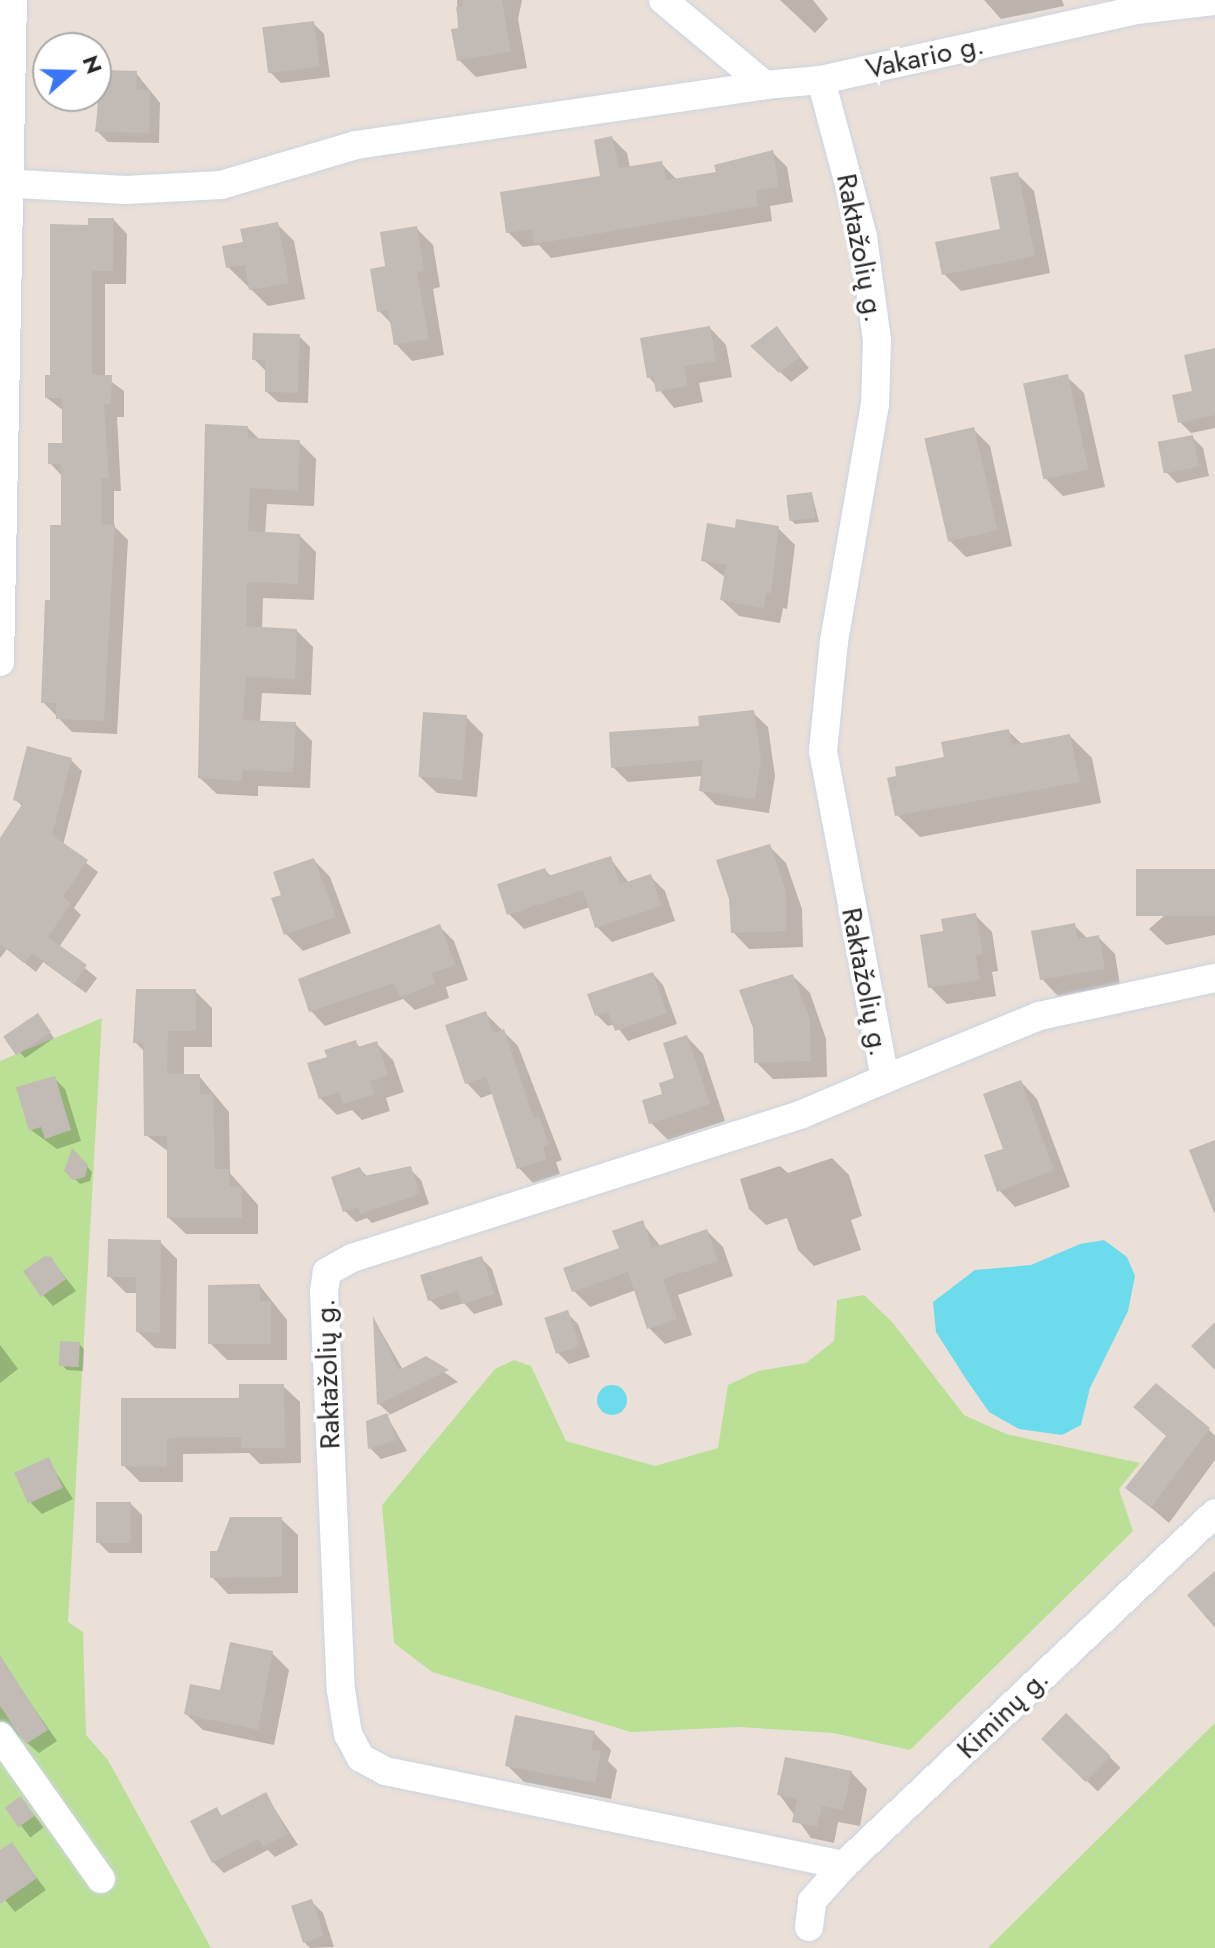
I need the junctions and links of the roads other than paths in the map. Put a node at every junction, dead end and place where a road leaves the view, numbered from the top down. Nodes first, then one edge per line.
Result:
1 (13, 0) edge
2 (663, 0) edge
3 (1215, 1) edge
4 (821, 80) junction
5 (765, 85) junction
6 (5, 183) edge
7 (2, 497) edge
8 (0, 662) edge
9 (1215, 978) edge
10 (885, 1079) junction
11 (1215, 1513) edge
12 (0, 1736) edge
13 (844, 1865) junction
14 (101, 1879) dead end
15 (809, 1927) dead end

1 - 6 street
2 - 5 street
3 - 4 street, Vakario g.
4 - 5 street, Vakario g.
4 - 10 street, Raktažolių g.
5 - 6 street, Vakario g.
6 - 7 street
7 - 8 street
9 - 10 street
10 - 13 street, Raktažolių g.
11 - 13 street, Kiminų g.
12 - 14 street
13 - 15 street, Kiminų g.

